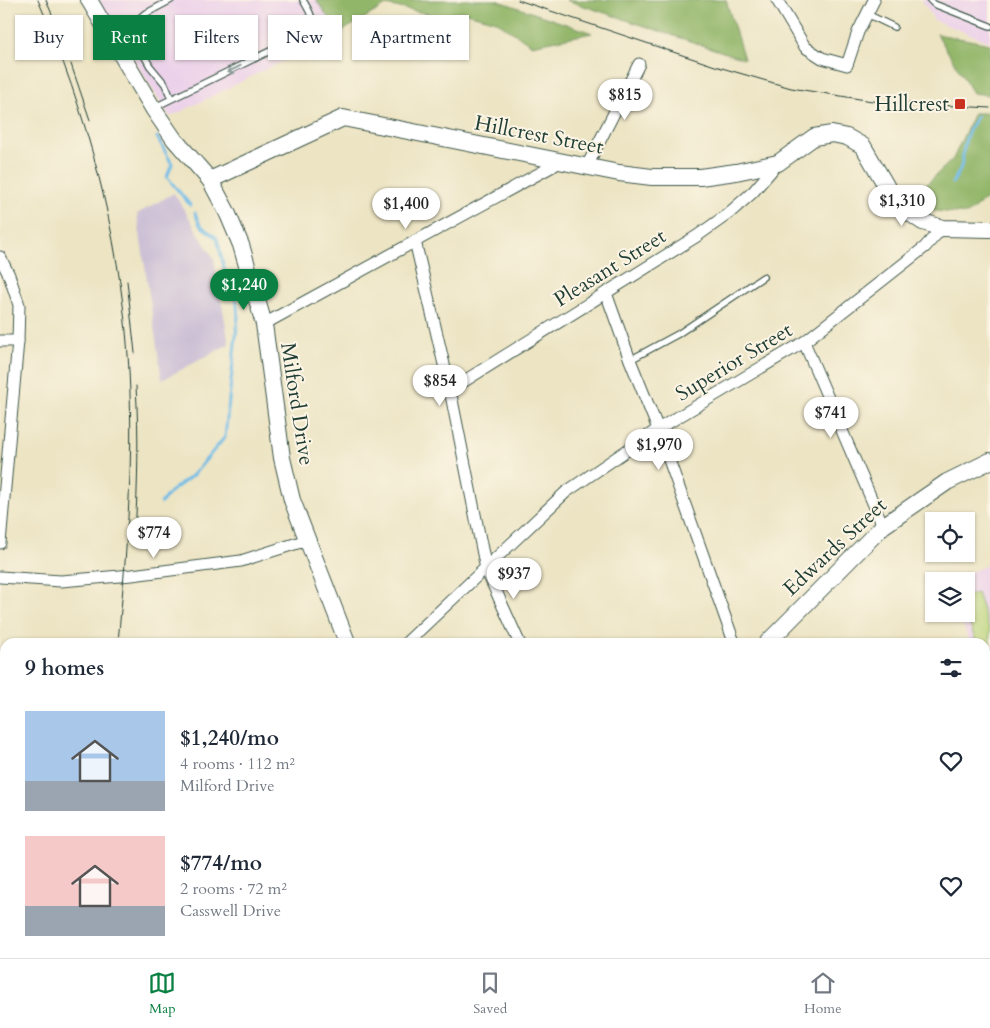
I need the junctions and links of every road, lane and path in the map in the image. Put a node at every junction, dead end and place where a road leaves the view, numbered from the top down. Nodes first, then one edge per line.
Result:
1 (89, 0) edge
2 (171, 0) edge
3 (303, 0) edge
4 (777, 0) edge
5 (874, 0) edge
6 (930, 0) edge
7 (867, 14) junction
8 (98, 15) edge
9 (142, 15) edge
10 (990, 24) edge
11 (894, 27) dead end
12 (124, 60) edge
13 (147, 60) edge
14 (639, 64) dead end
15 (171, 98) junction
16 (152, 108) junction
17 (562, 161) junction
18 (778, 163) junction
19 (587, 166) junction
20 (210, 180) junction
21 (942, 228) junction
22 (990, 229) edge
23 (415, 241) junction
24 (0, 257) edge
25 (763, 277) dead end
26 (606, 293) junction
27 (264, 324) junction
28 (0, 341) edge
29 (18, 341) junction
30 (804, 342) junction
31 (630, 360) junction
32 (450, 390) junction
33 (658, 429) junction
34 (990, 462) edge
35 (883, 526) junction
36 (307, 540) junction
37 (0, 543) edge
38 (486, 569) junction
39 (0, 577) edge
40 (345, 638) edge
41 (411, 638) edge
42 (517, 638) edge
43 (733, 638) edge
44 (772, 638) edge

1 - 8 street, Milford Drive
2 - 9 lane
3 -> 15 lane
4 - 7 street
5 - 7 street
6 - 10 lane
7 - 11 lane
12 - 16 street, Milford Drive
13 - 15 lane
14 - 19 street
15 - 16 lane
16 - 20 street, Milford Drive
17 - 19 street, Hillcrest Street
17 - 20 street, Hillcrest Street
17 - 23 street
18 - 19 street, Hillcrest Street
18 - 21 street, Hillcrest Street
18 - 26 street, Pleasant Street
20 - 27 street, Milford Drive
21 - 22 street
21 - 30 street, Superior Street
23 - 27 street
23 - 32 street
24 - 29 street
25 - 31 lane
26 - 31 street
26 - 32 street, Pleasant Street
27 - 36 street, Milford Drive
28 - 29 street
29 - 37 street
30 - 33 street, Superior Street
30 - 35 street
31 - 33 street
32 - 38 street
33 - 38 street, Superior Street
33 - 43 street
34 - 35 street, Edwards Street
35 - 44 street, Edwards Street
36 - 39 street
36 - 40 street, Milford Drive
38 - 41 street, Superior Street
38 - 42 street

